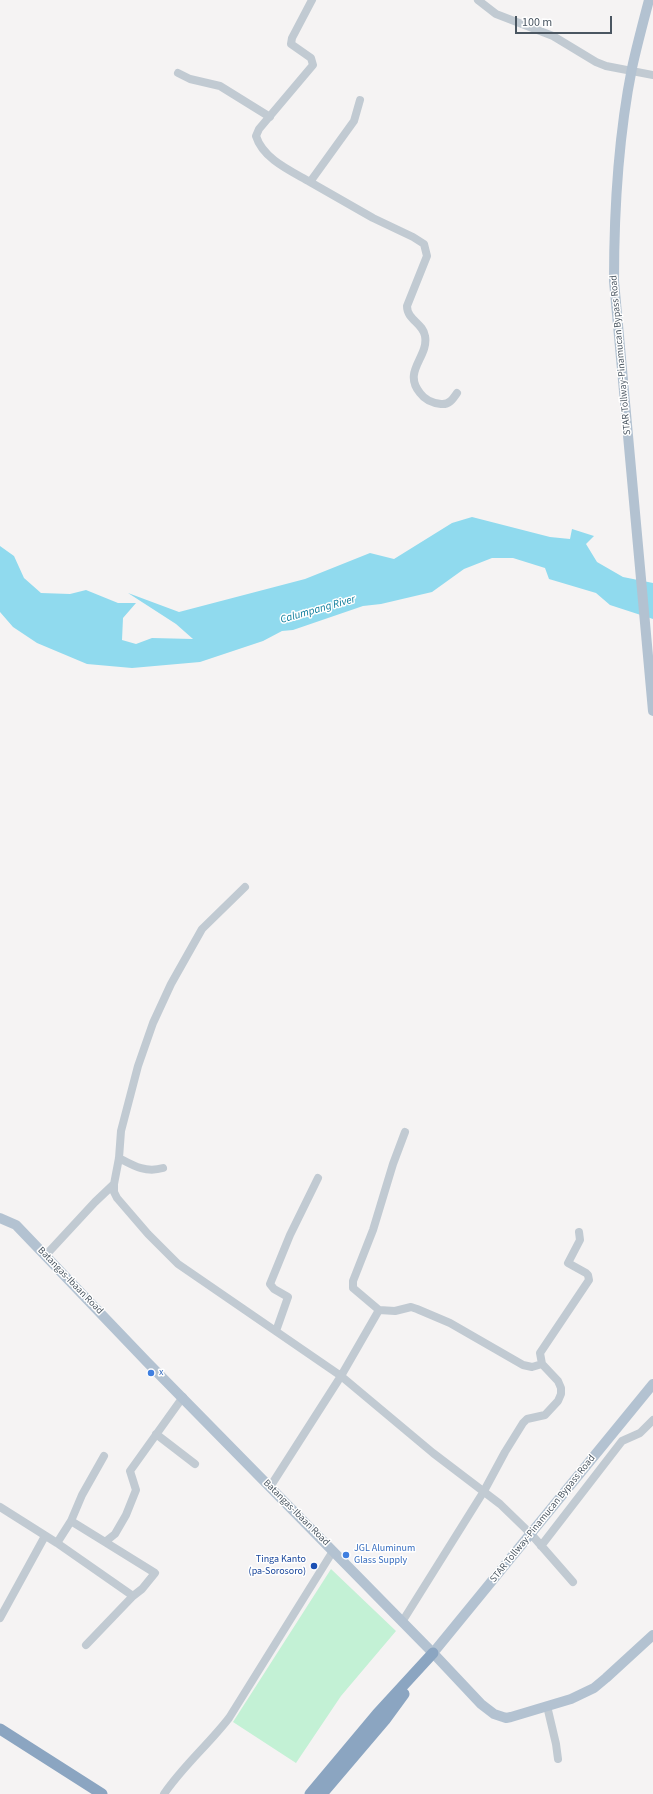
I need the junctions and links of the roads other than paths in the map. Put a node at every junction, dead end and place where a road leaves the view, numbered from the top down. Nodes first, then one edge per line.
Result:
1 (312, 0) edge
2 (478, 0) edge
3 (649, 0) edge
4 (632, 71) junction
5 (178, 73) dead end
6 (653, 75) edge
7 (360, 100) dead end
8 (270, 117) junction
9 (310, 182) junction
10 (457, 393) dead end
11 (653, 711) edge
12 (245, 887) dead end
13 (405, 1132) dead end
14 (119, 1158) junction
15 (163, 1168) dead end
16 (318, 1178) dead end
17 (114, 1184) junction
18 (0, 1218) edge
19 (579, 1232) dead end
20 (45, 1256) junction
21 (379, 1310) junction
22 (276, 1331) junction
23 (542, 1364) junction
24 (341, 1376) junction
25 (653, 1384) edge
26 (182, 1398) junction
27 (653, 1420) edge
28 (156, 1434) junction
29 (104, 1456) dead end
30 (195, 1464) dead end
31 (270, 1487) junction
32 (484, 1491) junction
33 (0, 1507) edge
34 (71, 1522) junction
35 (531, 1534) junction
36 (46, 1536) junction
37 (105, 1542) junction
38 (57, 1543) junction
39 (541, 1546) junction
40 (333, 1551) junction
41 (573, 1582) dead end
42 (133, 1596) junction
43 (0, 1618) edge
44 (402, 1622) junction
45 (653, 1635) edge
46 (86, 1645) dead end
47 (433, 1653) junction
48 (547, 1706) junction
49 (0, 1729) edge
50 (0, 1736) edge
51 (558, 1759) dead end
52 (90, 1794) edge
53 (102, 1794) edge
54 (164, 1794) edge
55 (310, 1794) edge
56 (322, 1794) edge

1 - 8 street
2 - 4 street
3 - 4 main road, STAR Tollway-Pinamucan Bypass Road
4 - 6 street
4 - 11 main road, STAR Tollway-Pinamucan Bypass Road
5 - 8 street
7 - 9 street
8 - 9 street
9 - 10 street
12 - 14 street
13 - 21 street
14 - 15 street
14 - 17 street
16 - 22 street
17 - 20 street
17 - 22 street
18 - 20 main road, Batangas-Ibaan Road
19 - 23 street
20 - 26 main road, Batangas-Ibaan Road
21 - 23 street
21 - 24 street
22 - 24 street
23 - 32 street
24 - 31 street
24 - 32 street
25 - 35 main road, STAR Tollway-Pinamucan Bypass Road
26 - 28 street
26 - 31 main road, Batangas-Ibaan Road
27 - 39 street
28 - 30 street
28 - 37 street
29 - 34 street
31 - 40 main road, Batangas-Ibaan Road
32 - 35 street
32 - 44 street
33 - 36 street
34 - 37 street
34 - 38 street
35 - 39 street
35 - 47 main road, STAR Tollway-Pinamucan Bypass Road
36 - 38 street
36 - 43 street
37 - 42 street
38 - 42 street
39 - 41 street
40 - 44 main road, Batangas-Ibaan Road
40 - 54 street
42 - 46 street
44 - 47 main road, Batangas-Ibaan Road
45 - 48 main road, Batangas-Ibaan Road
47 - 48 main road, Batangas-Ibaan Road
47 - 55 highway
47 - 56 highway
48 - 51 street
49 - 53 highway
50 - 52 highway

